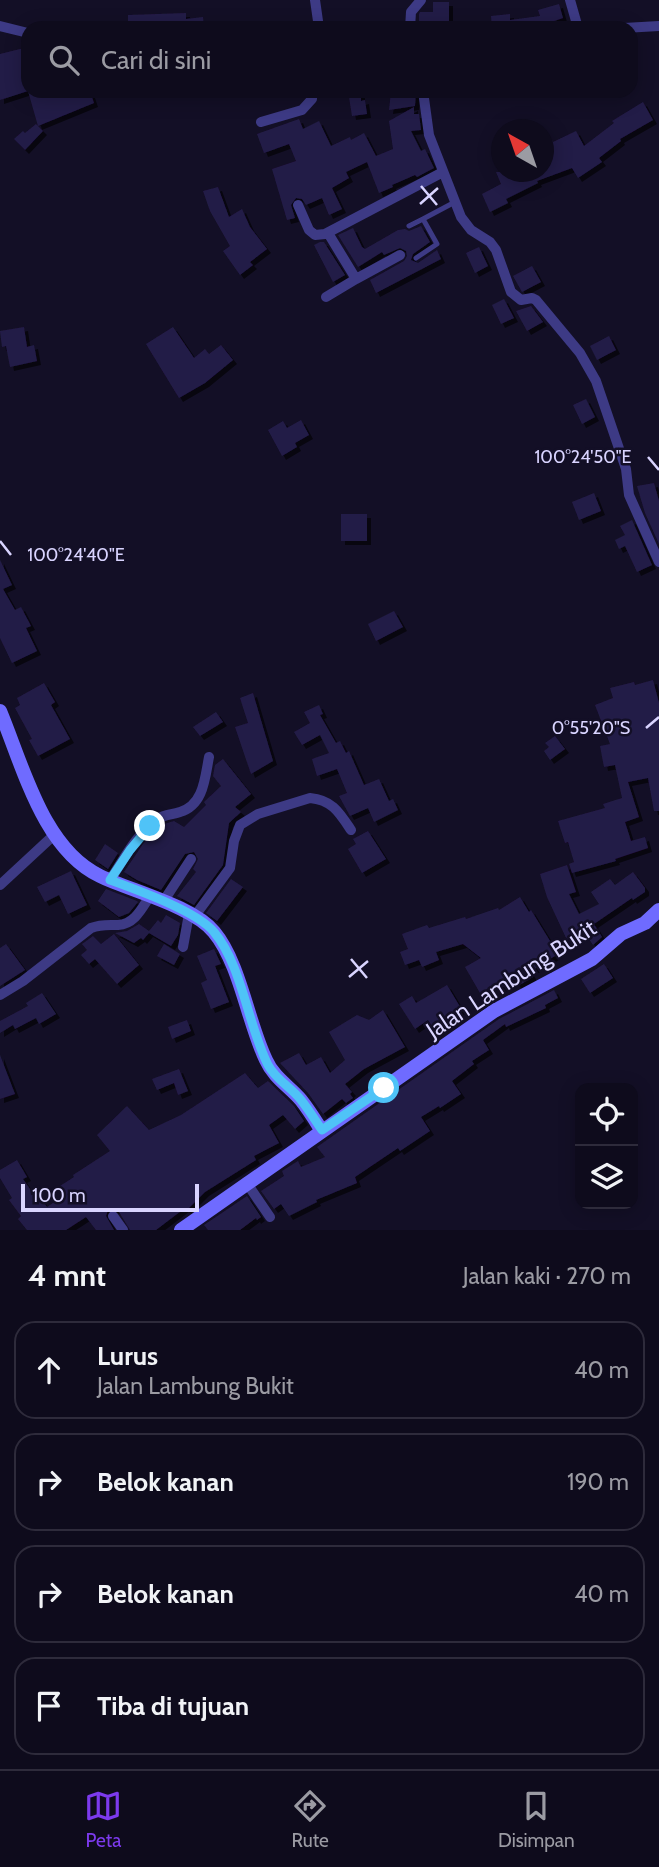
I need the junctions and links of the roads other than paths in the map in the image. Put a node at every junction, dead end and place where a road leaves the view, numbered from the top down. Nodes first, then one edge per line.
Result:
1 (315, 0) edge
2 (421, 0) edge
3 (570, 0) edge
4 (318, 21) edge
5 (410, 21) edge
6 (576, 21) edge
7 (0, 26) edge
8 (659, 26) edge
9 (638, 27) edge
10 (21, 31) edge
11 (313, 98) edge
12 (424, 98) edge
13 (261, 122) dead end
14 (443, 172) junction
15 (455, 202) junction
16 (298, 205) dead end
17 (423, 219) junction
18 (409, 226) dead end
19 (328, 233) junction
20 (400, 255) dead end
21 (416, 258) dead end
22 (356, 279) junction
23 (326, 297) dead end
24 (659, 562) edge
25 (0, 711) edge
26 (209, 757) dead end
27 (351, 830) dead end
28 (54, 835) junction
29 (191, 859) dead end
30 (110, 880) junction
31 (0, 885) edge
32 (157, 899) junction
33 (659, 910) edge
34 (191, 916) junction
35 (183, 947) dead end
36 (0, 995) edge
37 (322, 1130) junction
38 (246, 1182) junction
39 (113, 1216) dead end
40 (270, 1216) dead end
41 (123, 1230) edge
42 (181, 1230) edge

1 - 4 street
2 - 5 street
3 - 6 street
7 - 10 street
8 - 9 street
11 - 13 street
12 - 14 street
14 - 15 street
14 - 19 street
15 - 17 lane
15 - 24 street
16 - 19 street
17 - 18 lane
17 - 21 lane
19 - 22 street
20 - 22 street
22 - 23 street
25 - 28 street
26 - 30 street
27 - 34 street
28 - 30 street
28 - 31 street
29 - 32 street
30 - 32 street
32 - 34 street
32 - 36 street
33 - 37 street, Jalan Lambung Bukit
34 - 35 street
34 - 37 street
37 - 38 street, Jalan Lambung Bukit
38 - 40 street
38 - 42 street, Jalan Lambung Bukit
39 - 41 street

